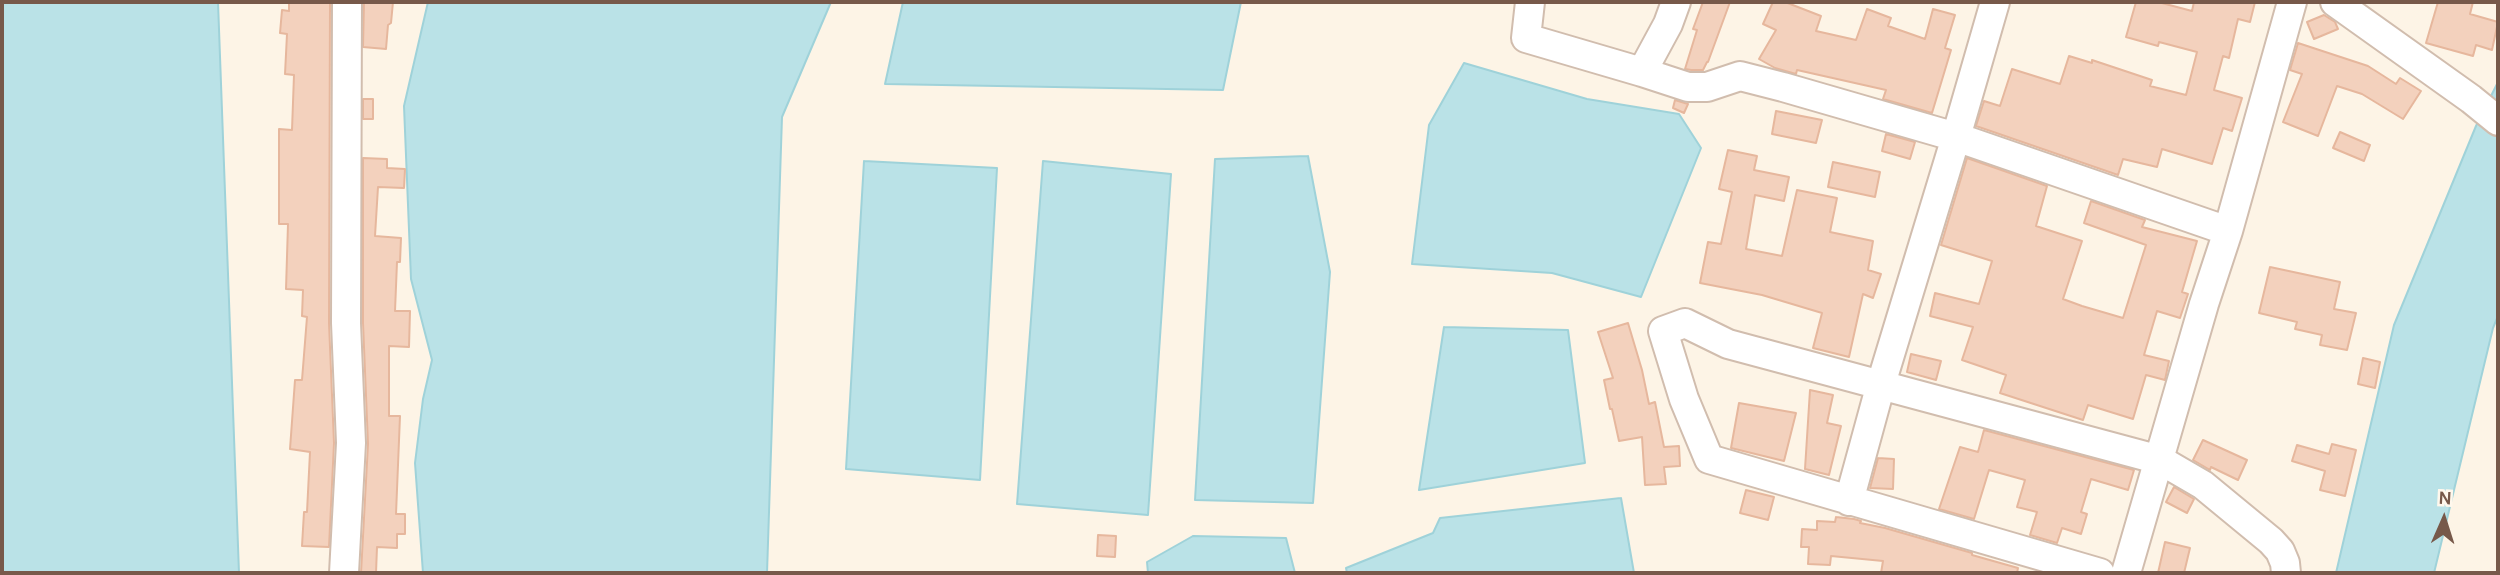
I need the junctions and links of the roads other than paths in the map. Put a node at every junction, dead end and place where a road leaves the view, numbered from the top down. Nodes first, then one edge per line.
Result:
1 (347, 2) edge
2 (1530, 2) edge
3 (1676, 2) edge
4 (1995, 2) edge
5 (2292, 2) edge
6 (2335, 2) edge
7 (1642, 72) junction
8 (2498, 121) edge
9 (1956, 137) junction
10 (2228, 230) junction
11 (1881, 384) junction
12 (2160, 460) junction
13 (1849, 501) junction
14 (344, 573) edge
15 (2100, 573) edge
16 (2126, 573) edge
17 (2286, 573) edge

1 - 14 street
2 - 7 street
3 - 7 street
4 - 9 street
5 - 10 street
6 - 8 street
7 - 9 street
9 - 10 street
9 - 11 street
10 - 12 street
11 - 12 street
11 - 13 street
11 - 13 street
12 - 16 street
12 - 17 street
13 - 15 street

